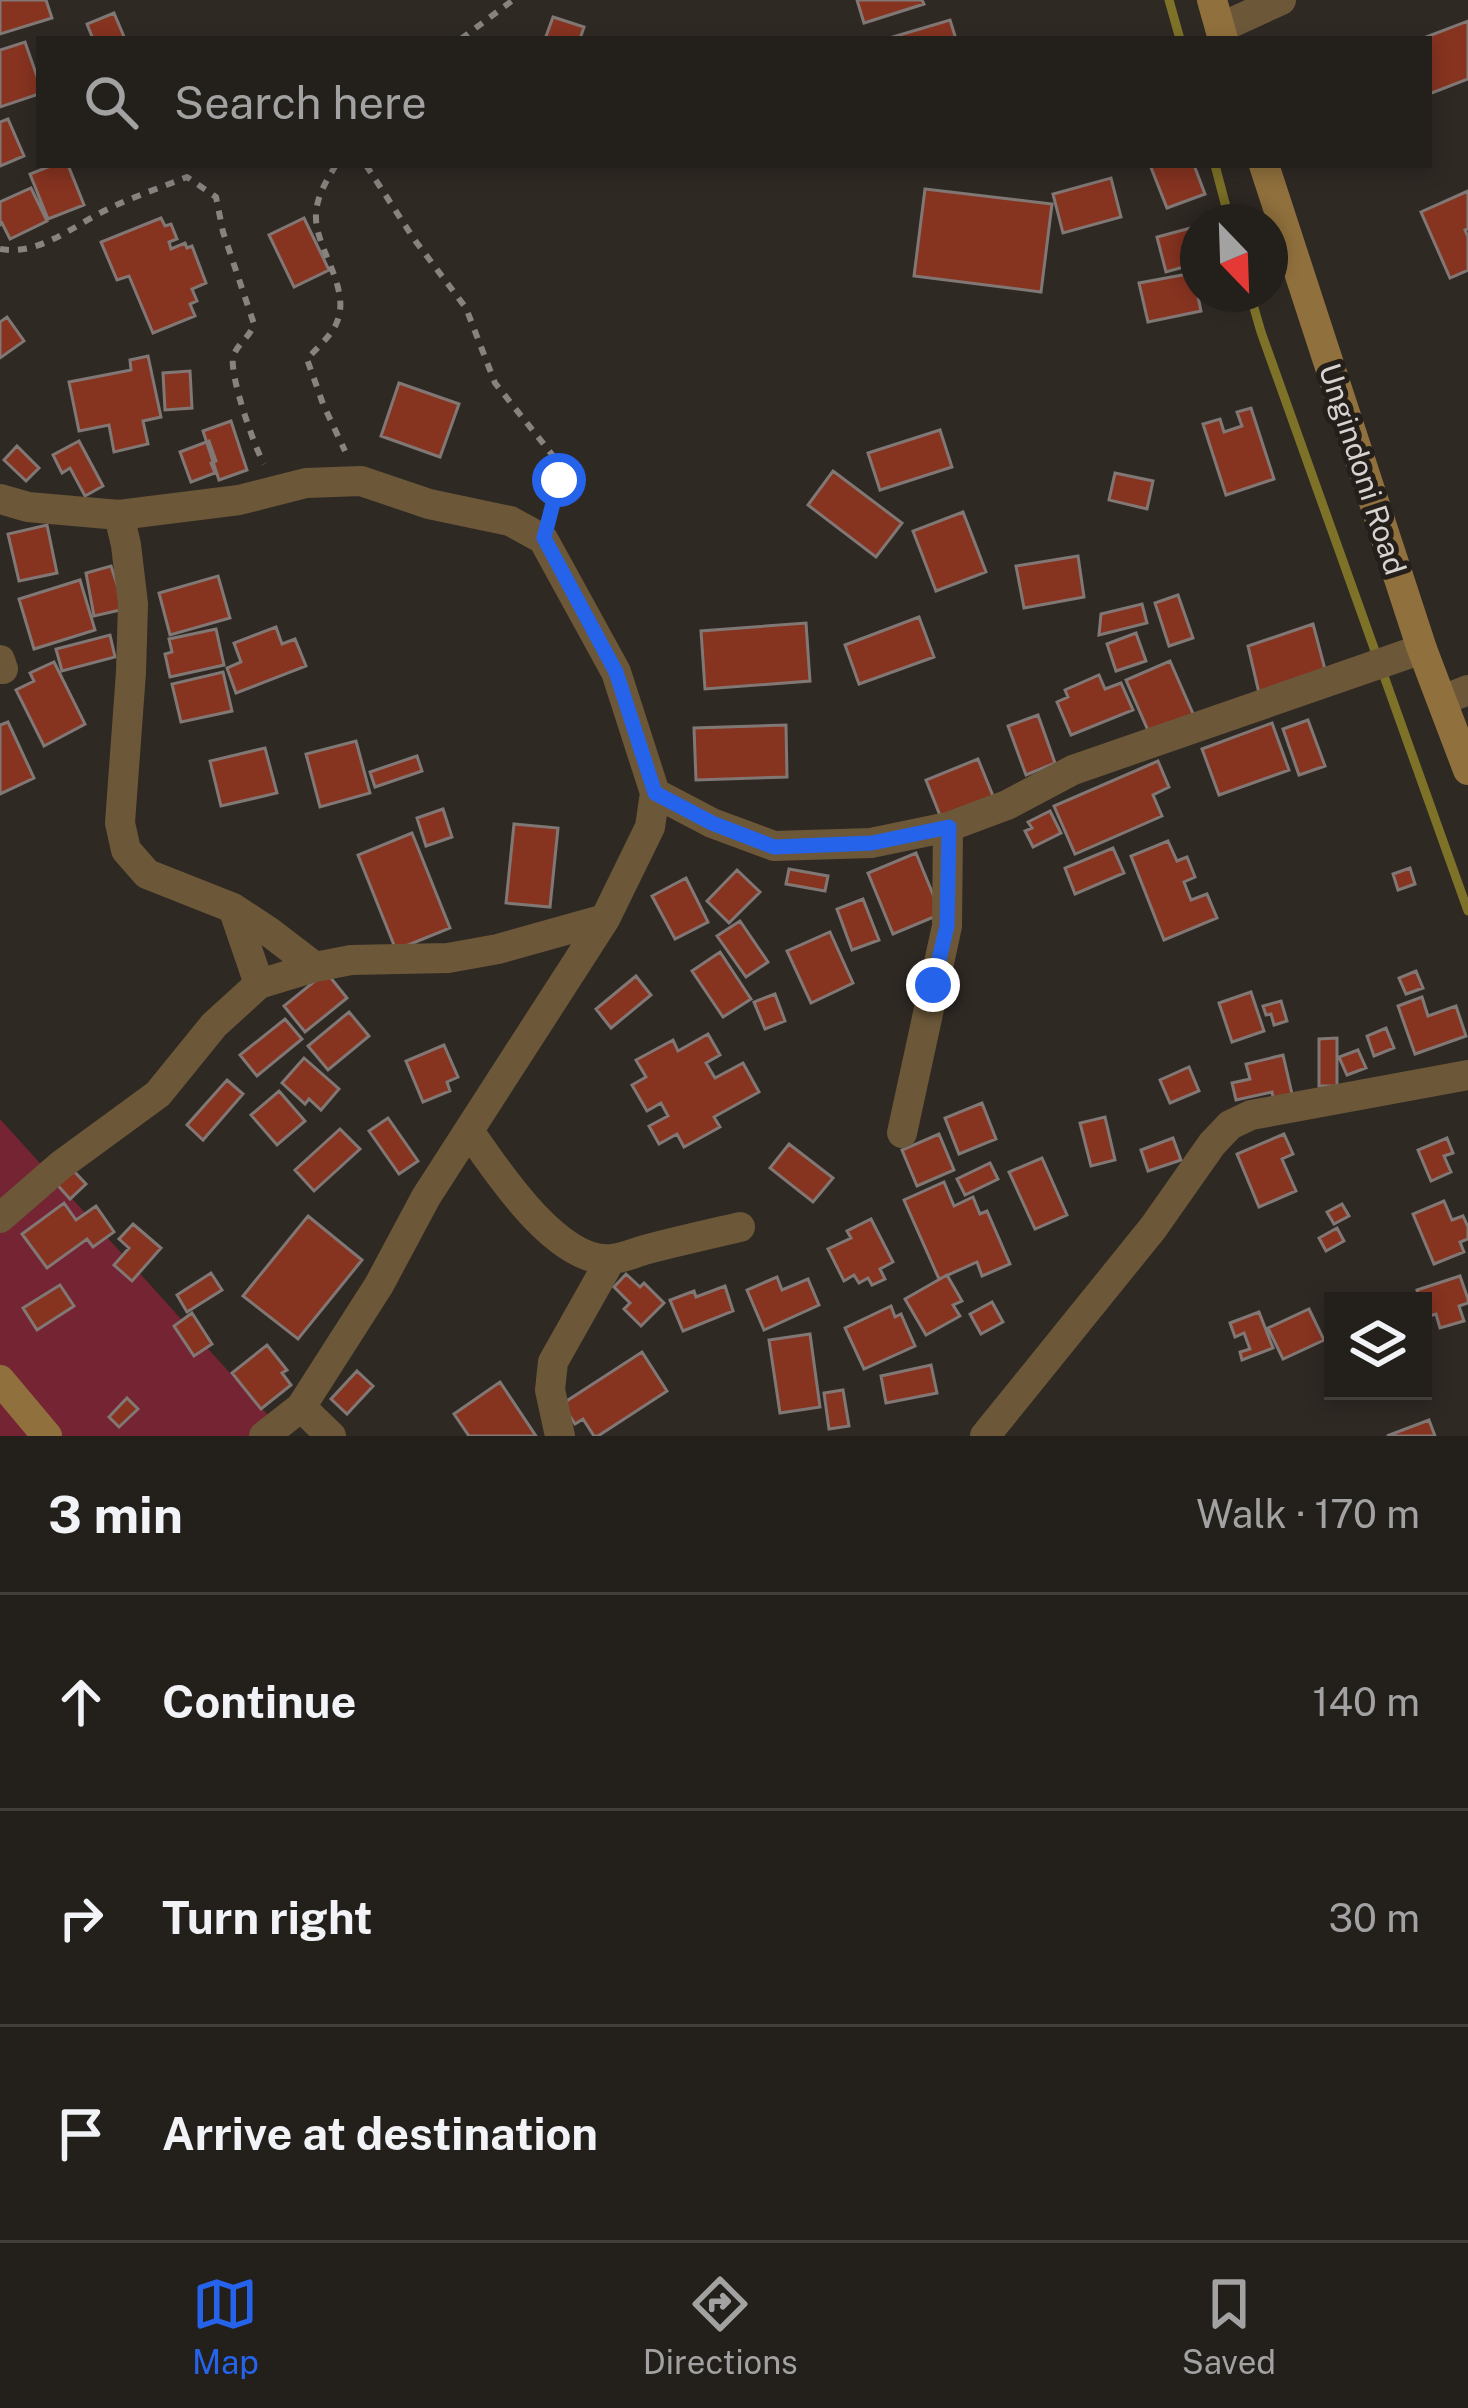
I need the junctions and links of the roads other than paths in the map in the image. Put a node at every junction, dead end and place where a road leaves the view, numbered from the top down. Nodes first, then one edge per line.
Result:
1 (1281, 0) edge
2 (1218, 22) edge
3 (1265, 168) edge
4 (0, 499) edge
5 (119, 515) junction
6 (1422, 650) junction
7 (1455, 695) edge
8 (1468, 770) edge
9 (655, 793) junction
10 (949, 827) junction
11 (233, 908) junction
12 (605, 919) junction
13 (315, 967) junction
14 (259, 984) junction
15 (1468, 1075) edge
16 (469, 1131) junction
17 (902, 1132) dead end
18 (0, 1218) edge
19 (740, 1226) dead end
20 (611, 1259) junction
21 (0, 1380) edge
22 (302, 1407) junction
23 (46, 1436) edge
24 (264, 1436) edge
25 (331, 1436) edge
26 (560, 1436) edge
27 (985, 1436) edge

1 - 2 street
3 - 6 main road, Ungindoni Road
4 - 5 street
5 - 9 street
5 - 11 street
6 - 7 main road, Ungindoni Road
6 - 10 street
7 - 8 main road, Ungindoni Road
9 - 10 street
9 - 12 street
10 - 17 street
11 - 13 street
11 - 14 street
12 - 13 street
12 - 16 street
13 - 14 street
14 - 18 street
15 - 27 street
16 - 20 street
16 - 22 street
19 - 20 street
20 - 26 street
21 - 23 main road
22 - 24 street
22 - 25 street

